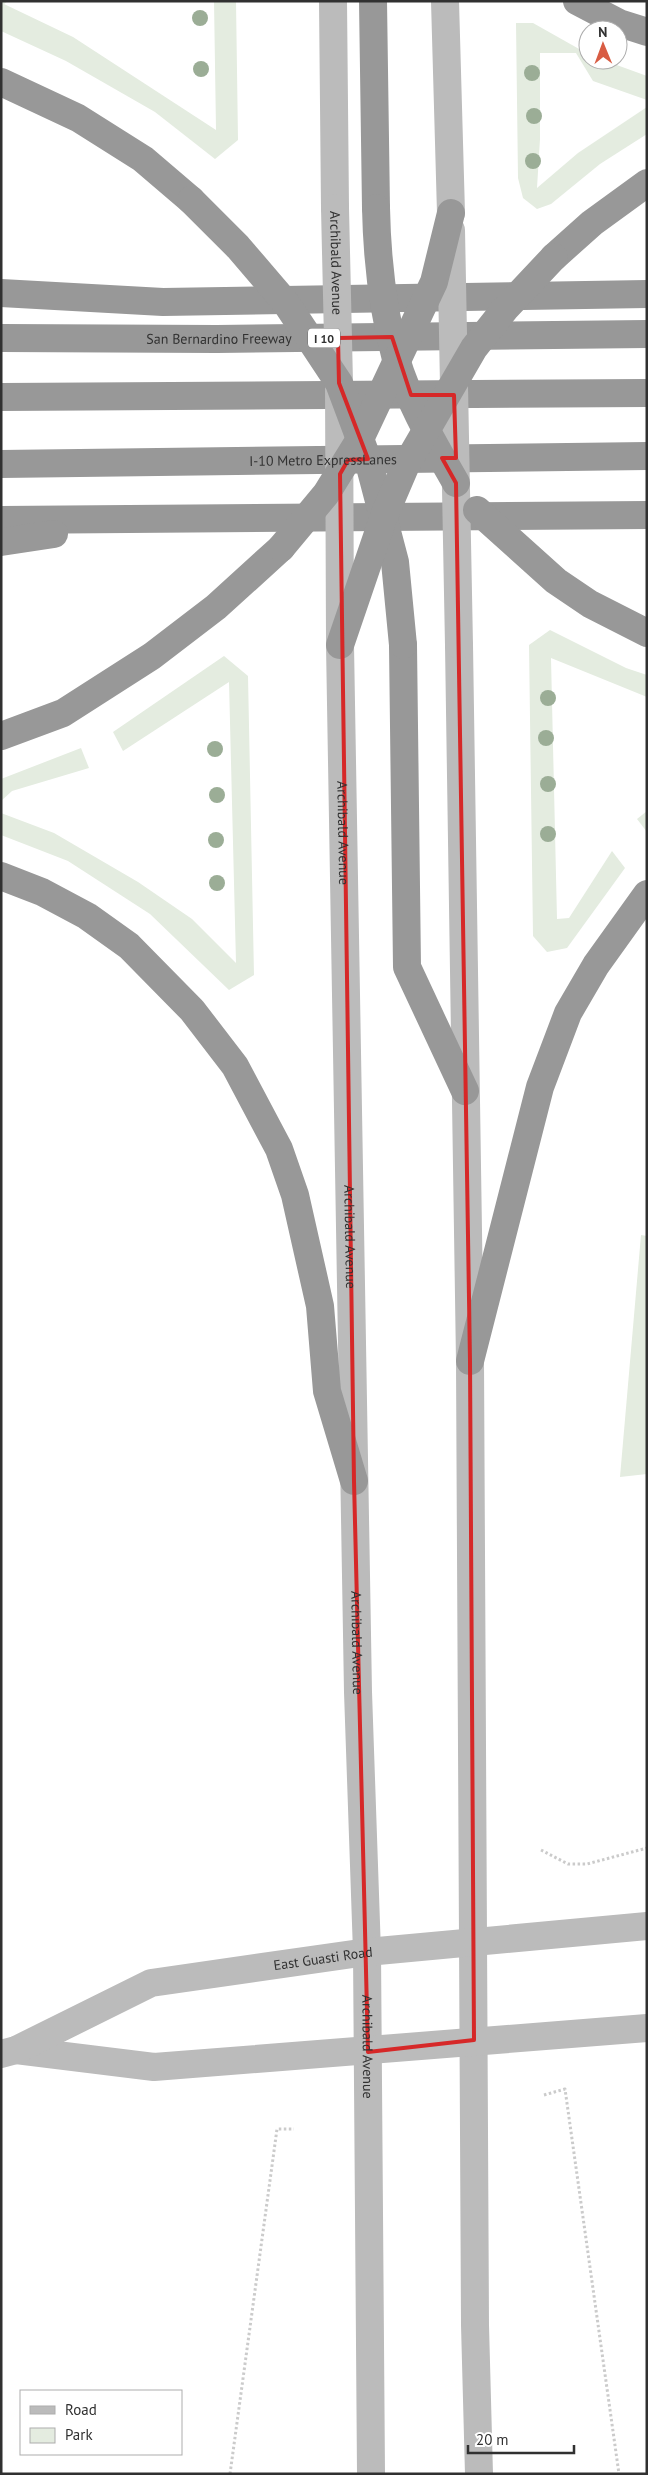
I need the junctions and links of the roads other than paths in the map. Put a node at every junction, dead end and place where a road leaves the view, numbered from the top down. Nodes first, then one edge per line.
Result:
1 (333, 1) edge
2 (373, 1) edge
3 (445, 1) edge
4 (577, 1) edge
5 (647, 32) edge
6 (1, 82) edge
7 (647, 183) edge
8 (451, 214) junction
9 (1, 293) edge
10 (647, 294) edge
11 (647, 334) edge
12 (1, 338) edge
13 (397, 360) junction
14 (454, 382) junction
15 (339, 383) junction
16 (647, 393) edge
17 (1, 397) edge
18 (427, 429) junction
19 (360, 439) junction
20 (647, 456) edge
21 (1, 464) edge
22 (340, 474) junction
23 (456, 483) junction
24 (647, 515) edge
25 (384, 516) junction
26 (151, 518) junction
27 (1, 520) edge
28 (1, 542) edge
29 (647, 633) edge
30 (340, 644) junction
31 (1, 736) edge
32 (1, 876) edge
33 (647, 894) edge
34 (465, 1091) junction
35 (470, 1361) junction
36 (354, 1481) junction
37 (647, 1926) edge
38 (474, 1942) junction
39 (367, 1952) junction
40 (647, 2028) edge
41 (474, 2040) junction
42 (9, 2052) edge
43 (368, 2052) junction
44 (371, 2474) edge
45 (479, 2474) edge

1 - 15 main road, Archibald Avenue, bridge
2 - 13 highway, bridge
3 - 8 main road
4 - 5 highway
6 - 15 highway, bridge
7 - 14 highway, bridge
8 - 13 highway, bridge
8 - 14 main road, bridge
9 - 10 highway
11 - 12 highway, San Bernardino Freeway / I 10
13 - 18 highway, bridge
13 - 19 highway, bridge
14 - 18 highway, bridge
14 - 23 main road, bridge
15 - 19 highway, bridge
15 - 22 main road, Archibald Avenue, bridge
16 - 17 highway
18 - 23 highway, bridge
18 - 25 highway, bridge
19 - 22 highway, bridge
19 - 25 highway, bridge
20 - 21 highway, I-10 Metro ExpressLanes
22 - 30 main road, Archibald Avenue, bridge
22 - 31 highway, bridge
23 - 29 highway, bridge
23 - 34 main road, bridge
24 - 26 highway
25 - 30 highway, bridge
25 - 34 highway, bridge
26 - 27 highway
26 - 28 highway
30 - 36 main road, Archibald Avenue
32 - 36 highway
33 - 35 highway
34 - 35 main road
35 - 38 main road
36 - 39 main road, Archibald Avenue
37 - 38 main road, East Guasti Road
38 - 39 main road, East Guasti Road
38 - 41 main road
39 - 42 main road, East Guasti Road
39 - 43 main road, Archibald Avenue
40 - 41 main road, East Guasti Road
41 - 43 main road, East Guasti Road
41 - 45 main road
42 - 43 main road, East Guasti Road
43 - 44 main road, Archibald Avenue

